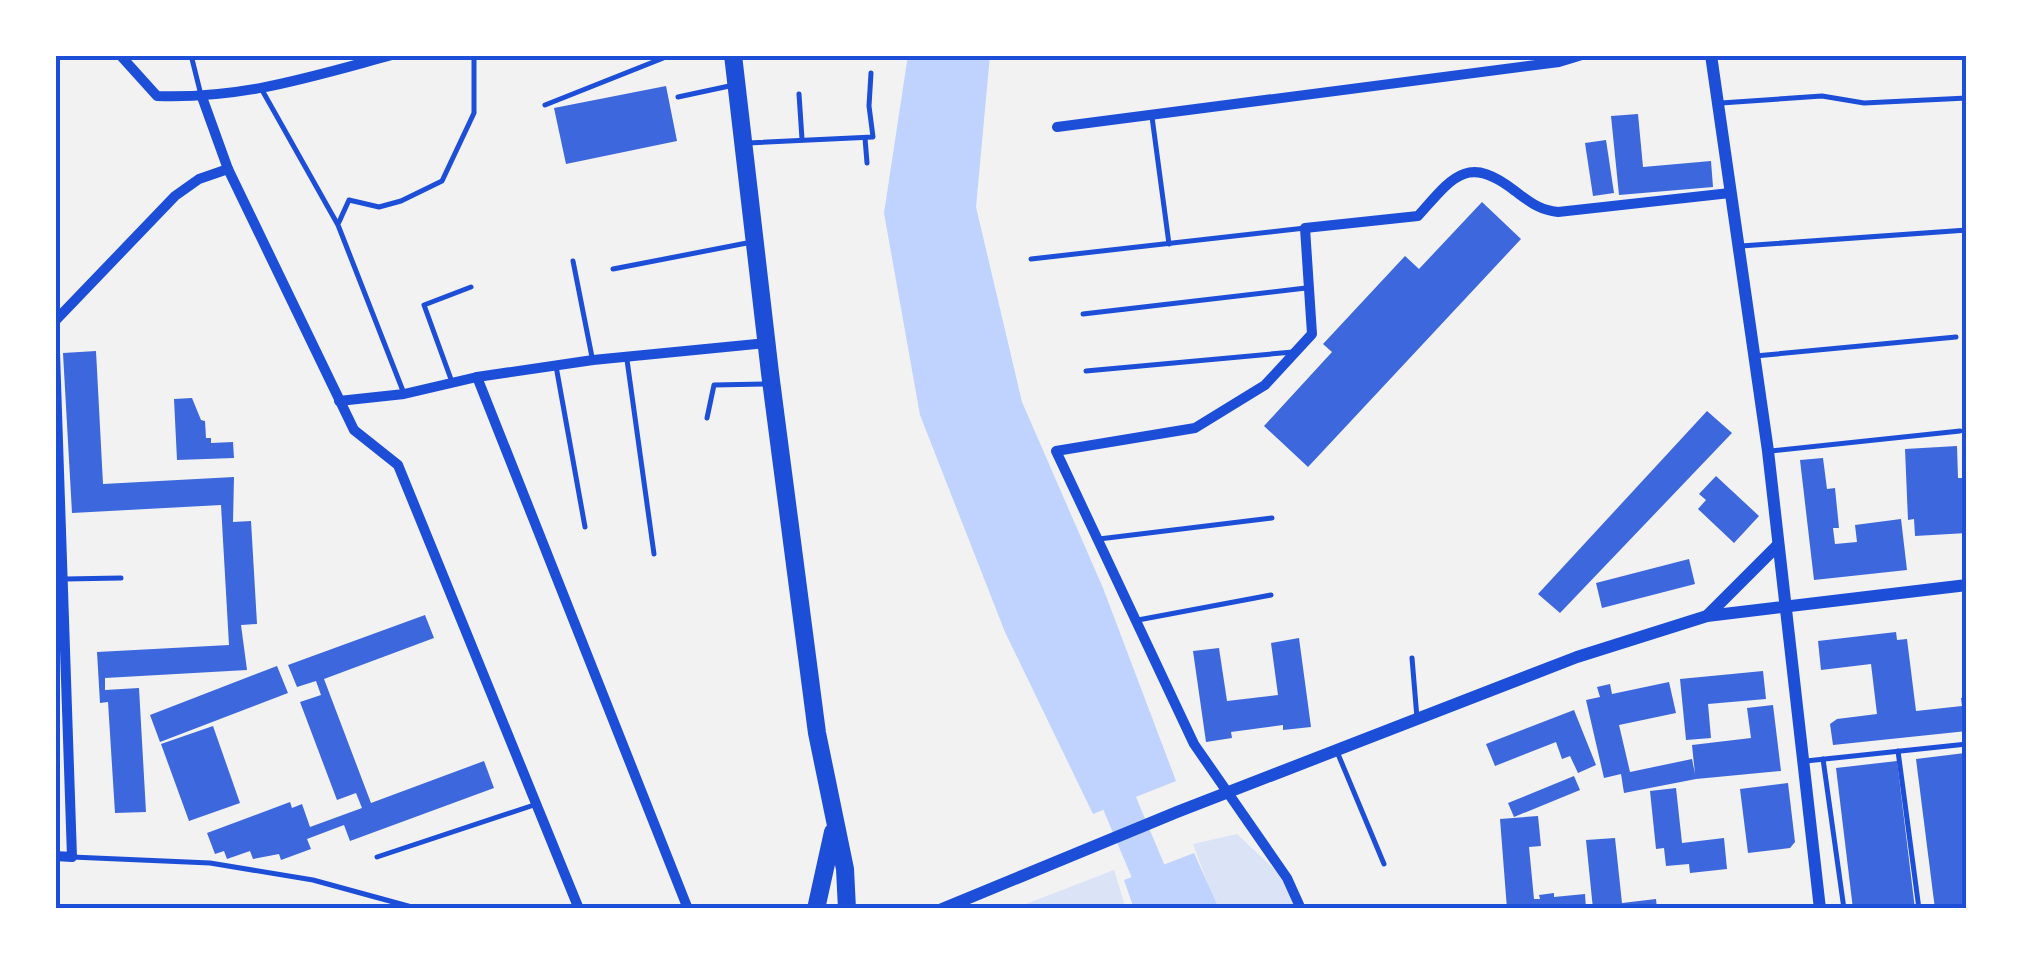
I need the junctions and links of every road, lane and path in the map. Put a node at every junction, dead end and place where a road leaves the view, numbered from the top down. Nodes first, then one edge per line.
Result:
1 (120, 55) edge
2 (190, 55) edge
3 (392, 55) edge
4 (474, 55) edge
5 (671, 55) edge
6 (733, 55) edge
7 (1582, 55) edge
8 (1711, 55) edge
9 (871, 73) dead end
10 (737, 85) junction
11 (262, 90) junction
12 (798, 94) dead end
13 (678, 96) dead end
14 (202, 98) junction
15 (1967, 98) edge
16 (1718, 103) junction
17 (545, 105) dead end
18 (1152, 114) junction
19 (1057, 127) dead end
20 (865, 138) junction
21 (802, 139) junction
22 (745, 143) junction
23 (867, 163) dead end
24 (228, 169) junction
25 (1730, 192) junction
26 (338, 224) junction
27 (1305, 228) junction
28 (1967, 230) edge
29 (755, 242) junction
30 (1168, 244) junction
31 (1736, 247) junction
32 (1031, 259) dead end
33 (573, 261) dead end
34 (614, 269) dead end
35 (471, 287) dead end
36 (1309, 288) junction
37 (1083, 314) dead end
38 (55, 320) edge
39 (1956, 337) dead end
40 (767, 343) junction
41 (1296, 352) junction
42 (55, 353) edge
43 (626, 356) junction
44 (1752, 357) junction
45 (593, 360) junction
46 (556, 366) junction
47 (1086, 371) dead end
48 (477, 378) junction
49 (452, 382) junction
50 (771, 384) junction
51 (404, 394) junction
52 (340, 401) junction
53 (707, 418) dead end
54 (1960, 431) dead end
55 (56, 445) edge
56 (1768, 451) junction
57 (1272, 518) dead end
58 (586, 527) dead end
59 (1096, 540) junction
60 (1778, 545) junction
61 (654, 554) dead end
62 (122, 578) dead end
63 (62, 579) junction
64 (1967, 584) edge
65 (1271, 595) dead end
66 (1786, 606) junction
67 (1707, 616) junction
68 (1135, 621) junction
69 (1412, 658) dead end
70 (60, 701) edge
71 (1417, 721) junction
72 (1967, 744) edge
73 (1898, 751) junction
74 (1336, 752) junction
75 (1823, 759) junction
76 (1804, 761) junction
77 (1231, 794) junction
78 (536, 804) junction
79 (834, 826) junction
80 (55, 856) edge
81 (72, 857) junction
82 (377, 857) dead end
83 (1384, 864) dead end
84 (419, 909) edge
85 (579, 909) edge
86 (688, 909) edge
87 (816, 909) edge
88 (847, 909) edge
89 (942, 909) edge
90 (1301, 909) edge
91 (1820, 909) edge
92 (1844, 909) edge
93 (1919, 909) edge

1 - 14 street
2 - 14 lane
3 - 11 street
4 - 26 lane
5 - 17 lane
6 - 10 main road
7 - 18 street
8 - 16 street
9 - 20 lane
10 - 13 lane
10 - 22 main road
11 - 14 street
11 - 26 lane
12 - 21 lane
14 - 24 street
15 - 16 lane
16 - 25 street
18 - 19 street
18 - 30 lane
20 - 21 lane
20 - 23 lane
21 - 22 lane
22 - 29 main road
24 - 38 street
24 - 52 street
25 - 27 street
25 - 31 street
26 - 51 lane
27 - 30 lane
27 - 36 street
28 - 31 lane
29 - 34 lane
29 - 40 main road
30 - 32 lane
31 - 44 street
33 - 45 lane
35 - 49 lane
36 - 37 lane
36 - 41 street
39 - 44 lane
40 - 43 street
40 - 50 main road
41 - 47 lane
41 - 59 street
42 - 55 street
43 - 45 street
43 - 61 lane
44 - 56 street
45 - 46 street
46 - 48 street
46 - 58 lane
48 - 49 street
48 - 86 street
49 - 51 street
50 - 53 lane
50 - 79 main road
51 - 52 street
52 - 78 street
54 - 56 lane
55 - 63 street
56 - 60 street
57 - 59 lane
59 - 68 street
60 - 66 street
60 - 67 street
62 - 63 lane
63 - 70 street
64 - 66 street
65 - 68 lane
66 - 67 street
66 - 76 street
67 - 71 street
68 - 77 street
69 - 71 lane
70 - 81 street
71 - 74 street
72 - 73 lane
73 - 75 lane
73 - 93 lane
74 - 77 street
74 - 83 lane
75 - 76 lane
75 - 92 lane
76 - 91 street
77 - 89 street
77 - 90 street
78 - 82 lane
78 - 85 street
79 - 87 main road
79 - 88 main road
80 - 81 street
81 - 84 lane

